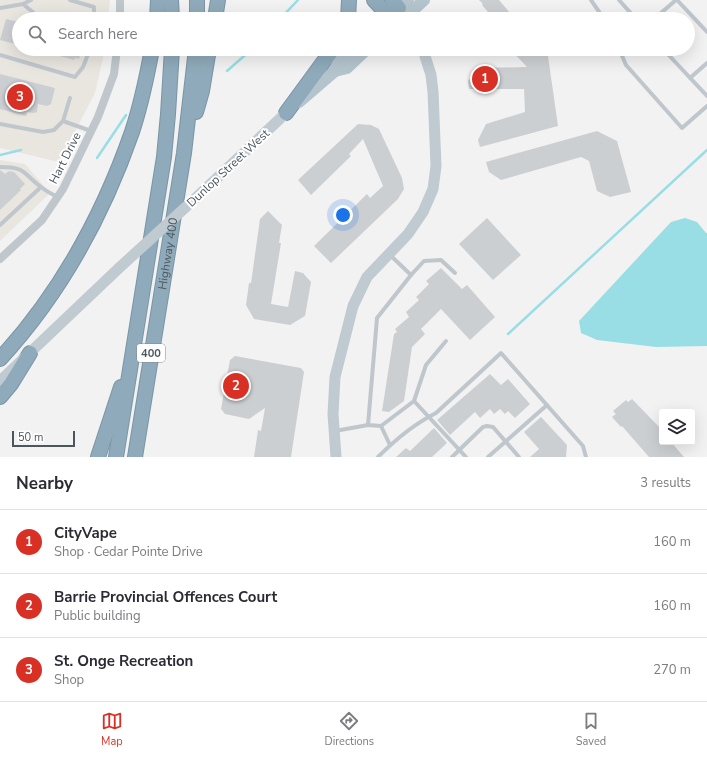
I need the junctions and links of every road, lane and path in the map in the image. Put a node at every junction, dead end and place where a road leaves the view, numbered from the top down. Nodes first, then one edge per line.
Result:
1 (31, 0) edge
2 (70, 0) edge
3 (120, 0) edge
4 (158, 0) edge
5 (172, 0) edge
6 (197, 0) edge
7 (218, 0) edge
8 (349, 0) edge
9 (374, 0) edge
10 (424, 0) edge
11 (591, 0) edge
12 (619, 0) edge
13 (676, 0) edge
14 (23, 4) junction
15 (0, 8) edge
16 (33, 12) edge
17 (94, 12) edge
18 (120, 12) edge
19 (157, 12) edge
20 (172, 12) edge
21 (197, 12) edge
22 (216, 12) edge
23 (348, 12) edge
24 (396, 12) edge
25 (400, 12) edge
26 (599, 12) edge
27 (630, 12) edge
28 (662, 12) edge
29 (688, 12) edge
30 (695, 20) edge
31 (707, 32) edge
32 (0, 55) edge
33 (87, 56) edge
34 (116, 56) edge
35 (150, 56) edge
36 (172, 56) edge
37 (195, 56) edge
38 (208, 56) edge
39 (328, 56) edge
40 (344, 56) edge
41 (359, 56) edge
42 (424, 56) edge
43 (622, 56) edge
44 (670, 56) edge
45 (707, 63) edge
46 (335, 71) junction
47 (690, 78) junction
48 (707, 96) edge
49 (70, 98) dead end
50 (707, 106) edge
51 (286, 113) junction
52 (63, 121) junction
53 (0, 124) edge
54 (91, 132) junction
55 (184, 152) junction
56 (0, 167) edge
57 (41, 188) junction
58 (58, 198) junction
59 (0, 225) edge
60 (389, 254) junction
61 (0, 259) edge
62 (455, 273) dead end
63 (411, 275) junction
64 (446, 341) dead end
65 (134, 348) junction
66 (30, 353) junction
67 (0, 359) edge
68 (0, 381) edge
69 (0, 397) edge
70 (414, 401) junction
71 (547, 405) junction
72 (428, 417) junction
73 (368, 424) junction
74 (381, 426) junction
75 (334, 431) junction
76 (506, 441) junction
77 (390, 445) junction
78 (459, 450) junction
79 (98, 457) edge
80 (116, 457) edge
81 (135, 457) edge
82 (336, 457) edge
83 (378, 457) edge
84 (452, 457) edge
85 (466, 457) edge
86 (488, 457) edge
87 (520, 457) edge
88 (586, 457) edge

1 - 14 lane
2 - 17 lane
3 - 18 street
4 - 19 highway
5 - 20 highway
6 - 21 highway
7 - 22 highway
8 - 23 highway
9 - 24 highway
10 - 25 main road
11 - 26 lane
12 - 27 lane
13 - 28 lane
13 - 29 lane
14 - 15 lane
14 - 16 lane
30 - 31 lane
32 - 33 lane
34 - 54 street, Hart Drive
35 - 67 highway
36 - 65 highway, Highway 400 / 400
37 - 55 highway, Highway 400 / 400
38 - 55 highway
39 - 51 highway
40 - 46 main road, Dunlop Street West
41 - 46 main road, Dunlop Street West
42 - 60 street
43 - 50 lane
44 - 47 lane
45 - 47 lane
46 - 51 main road, Dunlop Street West
47 - 48 lane
49 - 52 lane
51 - 66 street, Dunlop Street West, bridge
52 - 53 lane
52 - 54 lane
54 - 58 street, Hart Drive
55 - 81 highway, Highway 400 / 400
56 - 57 lane
57 - 58 lane
57 - 59 lane
58 - 61 street, Hart Drive
60 - 63 lane
60 - 75 street
62 - 63 lane
63 - 73 lane
64 - 70 lane
65 - 79 highway
65 - 80 highway, Highway 400 / 400
66 - 68 street, Dunlop Street West
66 - 69 highway
70 - 72 lane
70 - 74 lane
71 - 72 lane
71 - 76 lane
71 - 88 lane
72 - 77 lane
72 - 78 lane
73 - 74 lane
73 - 75 lane
74 - 77 lane
75 - 82 street
76 - 78 lane
76 - 86 lane
76 - 87 lane
77 - 83 lane
78 - 84 lane
78 - 85 lane

